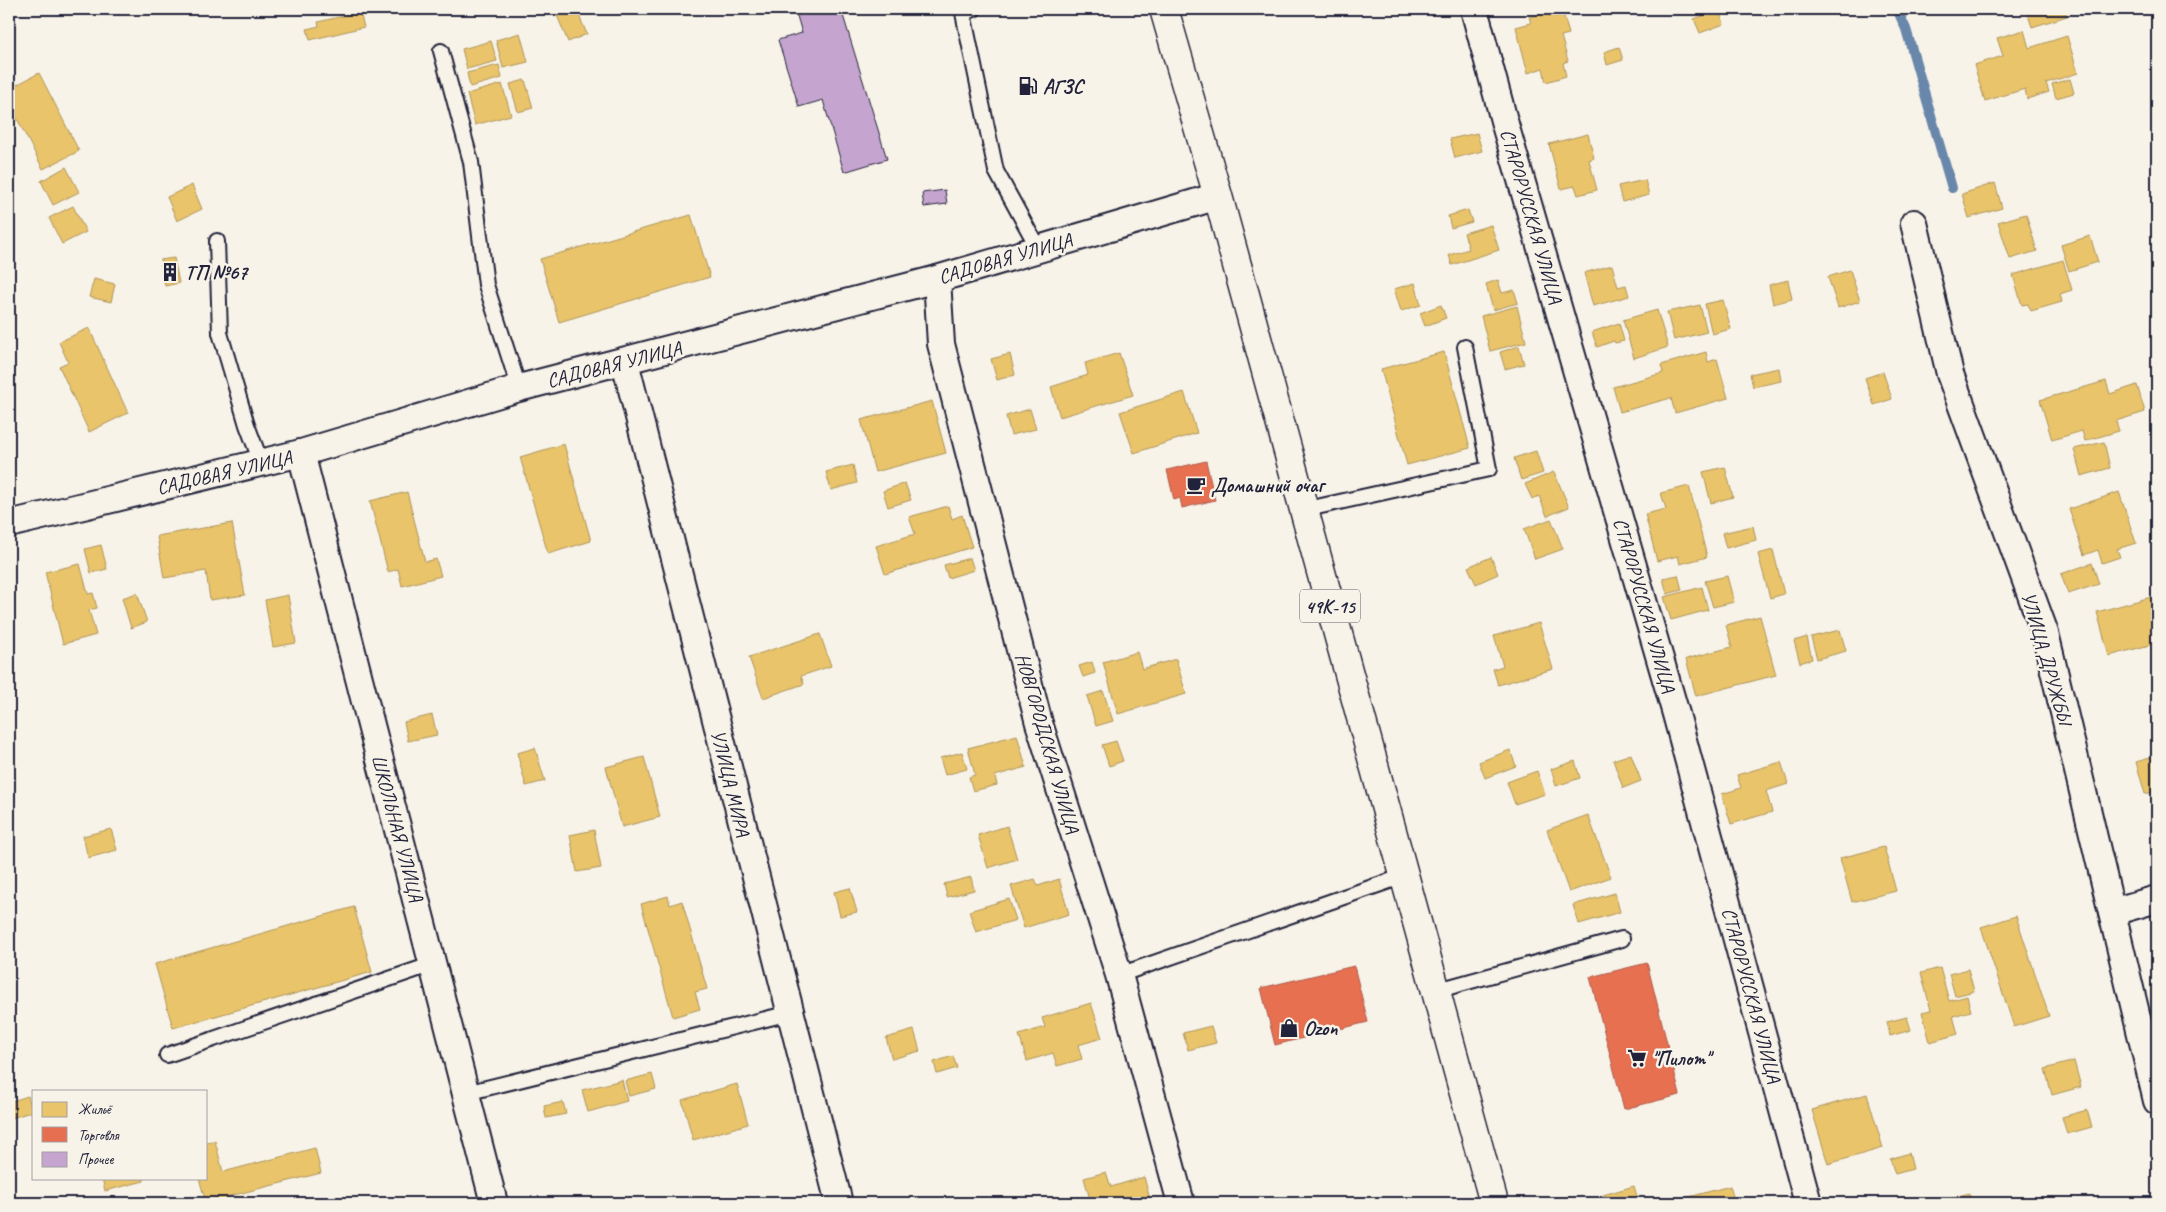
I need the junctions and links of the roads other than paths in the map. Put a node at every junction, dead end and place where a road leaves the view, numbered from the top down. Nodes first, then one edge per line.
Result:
1 (974, 9) edge
2 (1164, 9) edge
3 (1474, 9) edge
4 (441, 51) dead end
5 (1218, 196) junction
6 (1914, 223) dead end
7 (217, 241) dead end
8 (1038, 248) junction
9 (936, 279) junction
10 (1465, 347) dead end
11 (625, 362) junction
12 (519, 388) junction
13 (301, 453) junction
14 (261, 462) junction
15 (1303, 510) junction
16 (9, 524) edge
17 (1404, 876) junction
18 (2157, 899) edge
19 (2112, 912) junction
20 (1622, 939) dead end
21 (433, 964) junction
22 (1119, 975) junction
23 (1435, 991) junction
24 (790, 1013) junction
25 (167, 1055) dead end
26 (466, 1093) junction
27 (2157, 1101) edge
28 (494, 1203) edge
29 (840, 1203) edge
30 (1181, 1203) edge
31 (1494, 1203) edge
32 (1808, 1203) edge

1 - 8 lane
2 - 5 main road, 49К-15
3 - 32 street, СТАРОРУССКАЯ УЛИЦА
4 - 12 lane
5 - 8 street, САДОВАЯ УЛИЦА
5 - 15 main road, 49К-15
6 - 19 street, УЛИЦА ДРУЖБЫ
7 - 14 lane
8 - 9 street, САДОВАЯ УЛИЦА
9 - 11 street, САДОВАЯ УЛИЦА
9 - 22 street, НОВГОРОДСКАЯ УЛИЦА
10 - 15 lane
11 - 12 street, САДОВАЯ УЛИЦА
11 - 24 street, УЛИЦА МИРА
12 - 13 street, САДОВАЯ УЛИЦА
13 - 14 street, САДОВАЯ УЛИЦА
13 - 21 street, ШКОЛЬНАЯ УЛИЦА
14 - 16 street, САДОВАЯ УЛИЦА
15 - 17 main road, 49К-15
17 - 22 lane
17 - 23 main road, 49К-15
18 - 19 street
19 - 27 street, УЛИЦА ДРУЖБЫ
20 - 23 lane
21 - 25 lane
21 - 26 street, ШКОЛЬНАЯ УЛИЦА
22 - 30 street, НОВГОРОДСКАЯ УЛИЦА
23 - 31 main road, 49К-15
24 - 26 lane
24 - 29 street, УЛИЦА МИРА
26 - 28 street, ШКОЛЬНАЯ УЛИЦА

